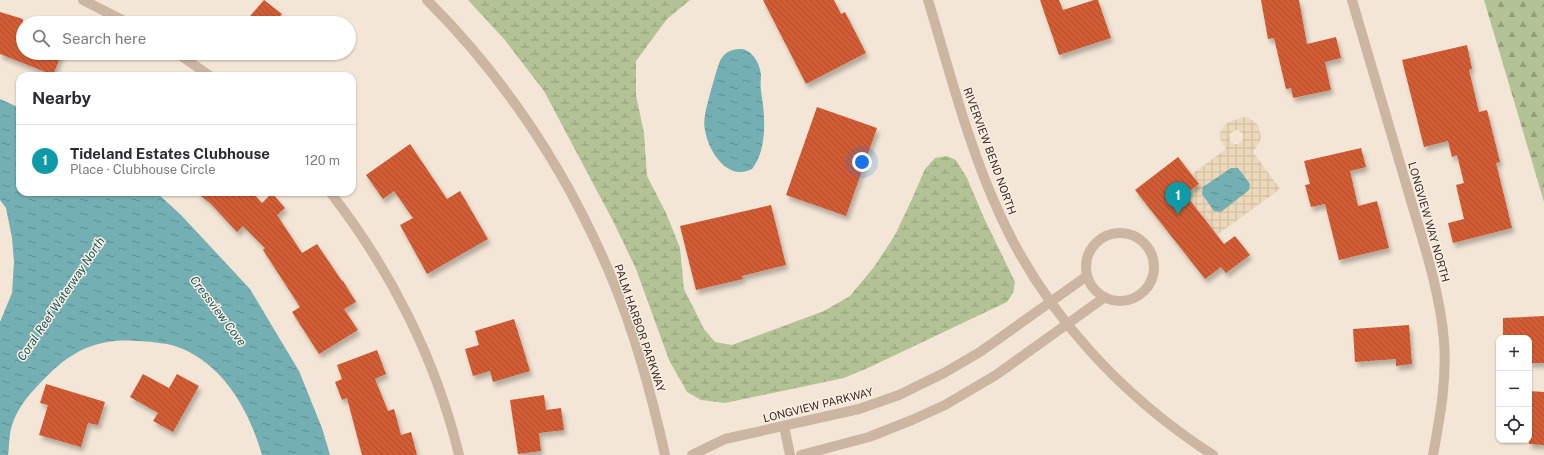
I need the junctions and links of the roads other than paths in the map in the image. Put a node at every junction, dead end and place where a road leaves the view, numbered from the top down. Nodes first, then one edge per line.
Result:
1 (83, 0) edge
2 (427, 0) edge
3 (928, 0) edge
4 (1352, 0) edge
5 (114, 16) edge
6 (187, 60) edge
7 (204, 72) edge
8 (333, 196) edge
9 (1087, 276) junction
10 (1105, 297) junction
11 (1050, 302) junction
12 (1067, 325) junction
13 (784, 426) junction
14 (459, 455) edge
15 (665, 455) edge
16 (692, 455) edge
17 (790, 455) edge
18 (801, 455) edge
19 (1213, 455) edge
20 (1434, 455) edge

1 - 5 street
2 - 15 street, PALM HARBOR PARKWAY
3 - 11 street, RIVERVIEW BEND NORTH
4 - 20 street, LONGVIEW WAY NORTH
6 - 7 street
8 - 14 street
9 - 10 street
9 - 10 street
9 - 11 street, LONGVIEW PARKWAY
10 - 12 street
11 - 12 street, RIVERVIEW BEND NORTH
11 - 13 street, LONGVIEW PARKWAY
12 - 18 street
12 - 19 street, RIVERVIEW BEND NORTH
13 - 16 street, LONGVIEW PARKWAY
13 - 17 street

